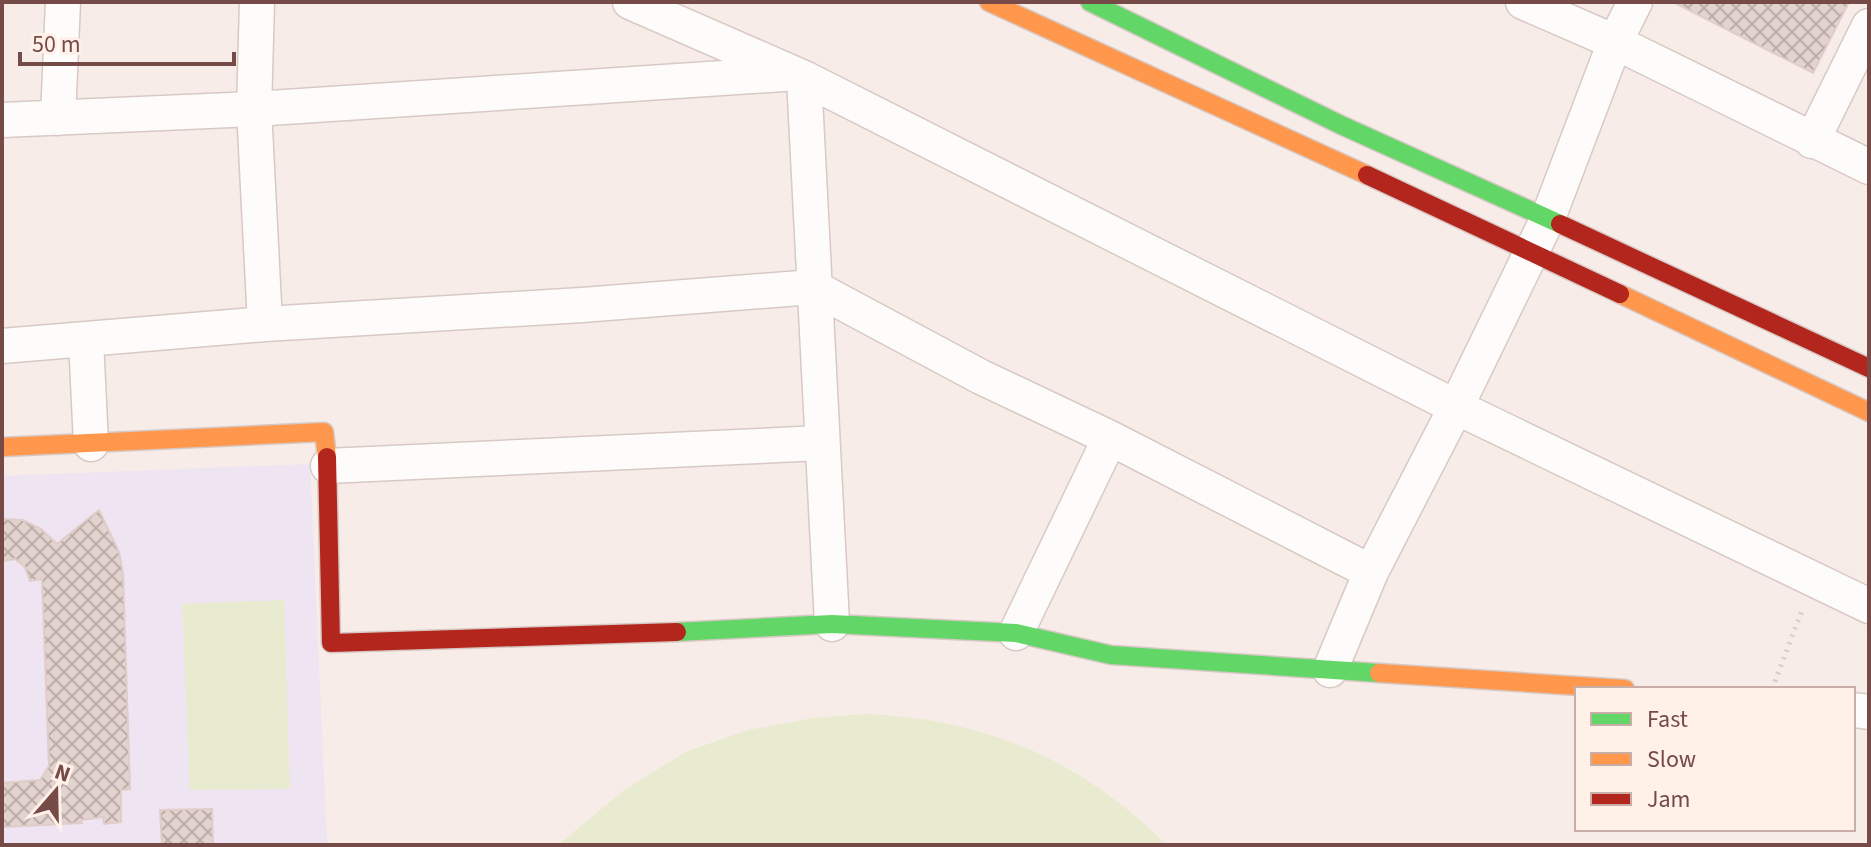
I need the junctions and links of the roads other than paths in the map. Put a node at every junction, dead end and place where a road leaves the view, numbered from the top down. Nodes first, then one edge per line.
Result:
1 (63, 2) edge
2 (257, 2) edge
3 (630, 2) edge
4 (989, 2) edge
5 (1523, 2) edge
6 (1635, 2) edge
7 (1101, 4) edge
8 (1869, 26) edge
9 (1615, 42) junction
10 (1083, 47) junction
11 (798, 76) junction
12 (254, 109) junction
13 (58, 118) junction
14 (2, 120) edge
15 (1812, 141) junction
16 (1869, 167) edge
17 (1548, 218) junction
18 (1532, 252) junction
19 (813, 287) junction
20 (265, 324) junction
21 (86, 340) junction
22 (2, 346) edge
23 (1869, 368) edge
24 (1456, 407) junction
25 (1869, 412) edge
26 (1110, 438) junction
27 (821, 443) junction
28 (91, 444) junction
29 (2, 447) edge
30 (328, 466) junction
31 (1371, 572) junction
32 (1869, 606) edge
33 (832, 624) junction
34 (1016, 633) junction
35 (1330, 670) junction
36 (1594, 687) edge

1 - 13 street
2 - 12 street
3 - 11 street
4 - 10 street
5 - 9 street
6 - 9 street
7 - 10 street
7 - 17 street
8 - 15 street
9 - 15 street
9 - 17 street
10 - 18 street
11 - 12 street
11 - 19 street
11 - 24 street
12 - 13 street
12 - 20 street
13 - 14 street
15 - 16 street
17 - 18 street
17 - 23 street
18 - 24 street
18 - 25 street
19 - 20 street
19 - 26 street
19 - 27 street
20 - 21 street
21 - 22 street
21 - 28 street
24 - 31 street
24 - 32 street
26 - 31 street
26 - 34 street
27 - 30 street
27 - 33 street
28 - 29 street
28 - 30 street
30 - 33 street
31 - 35 street
33 - 34 street
34 - 35 street
35 - 36 street

